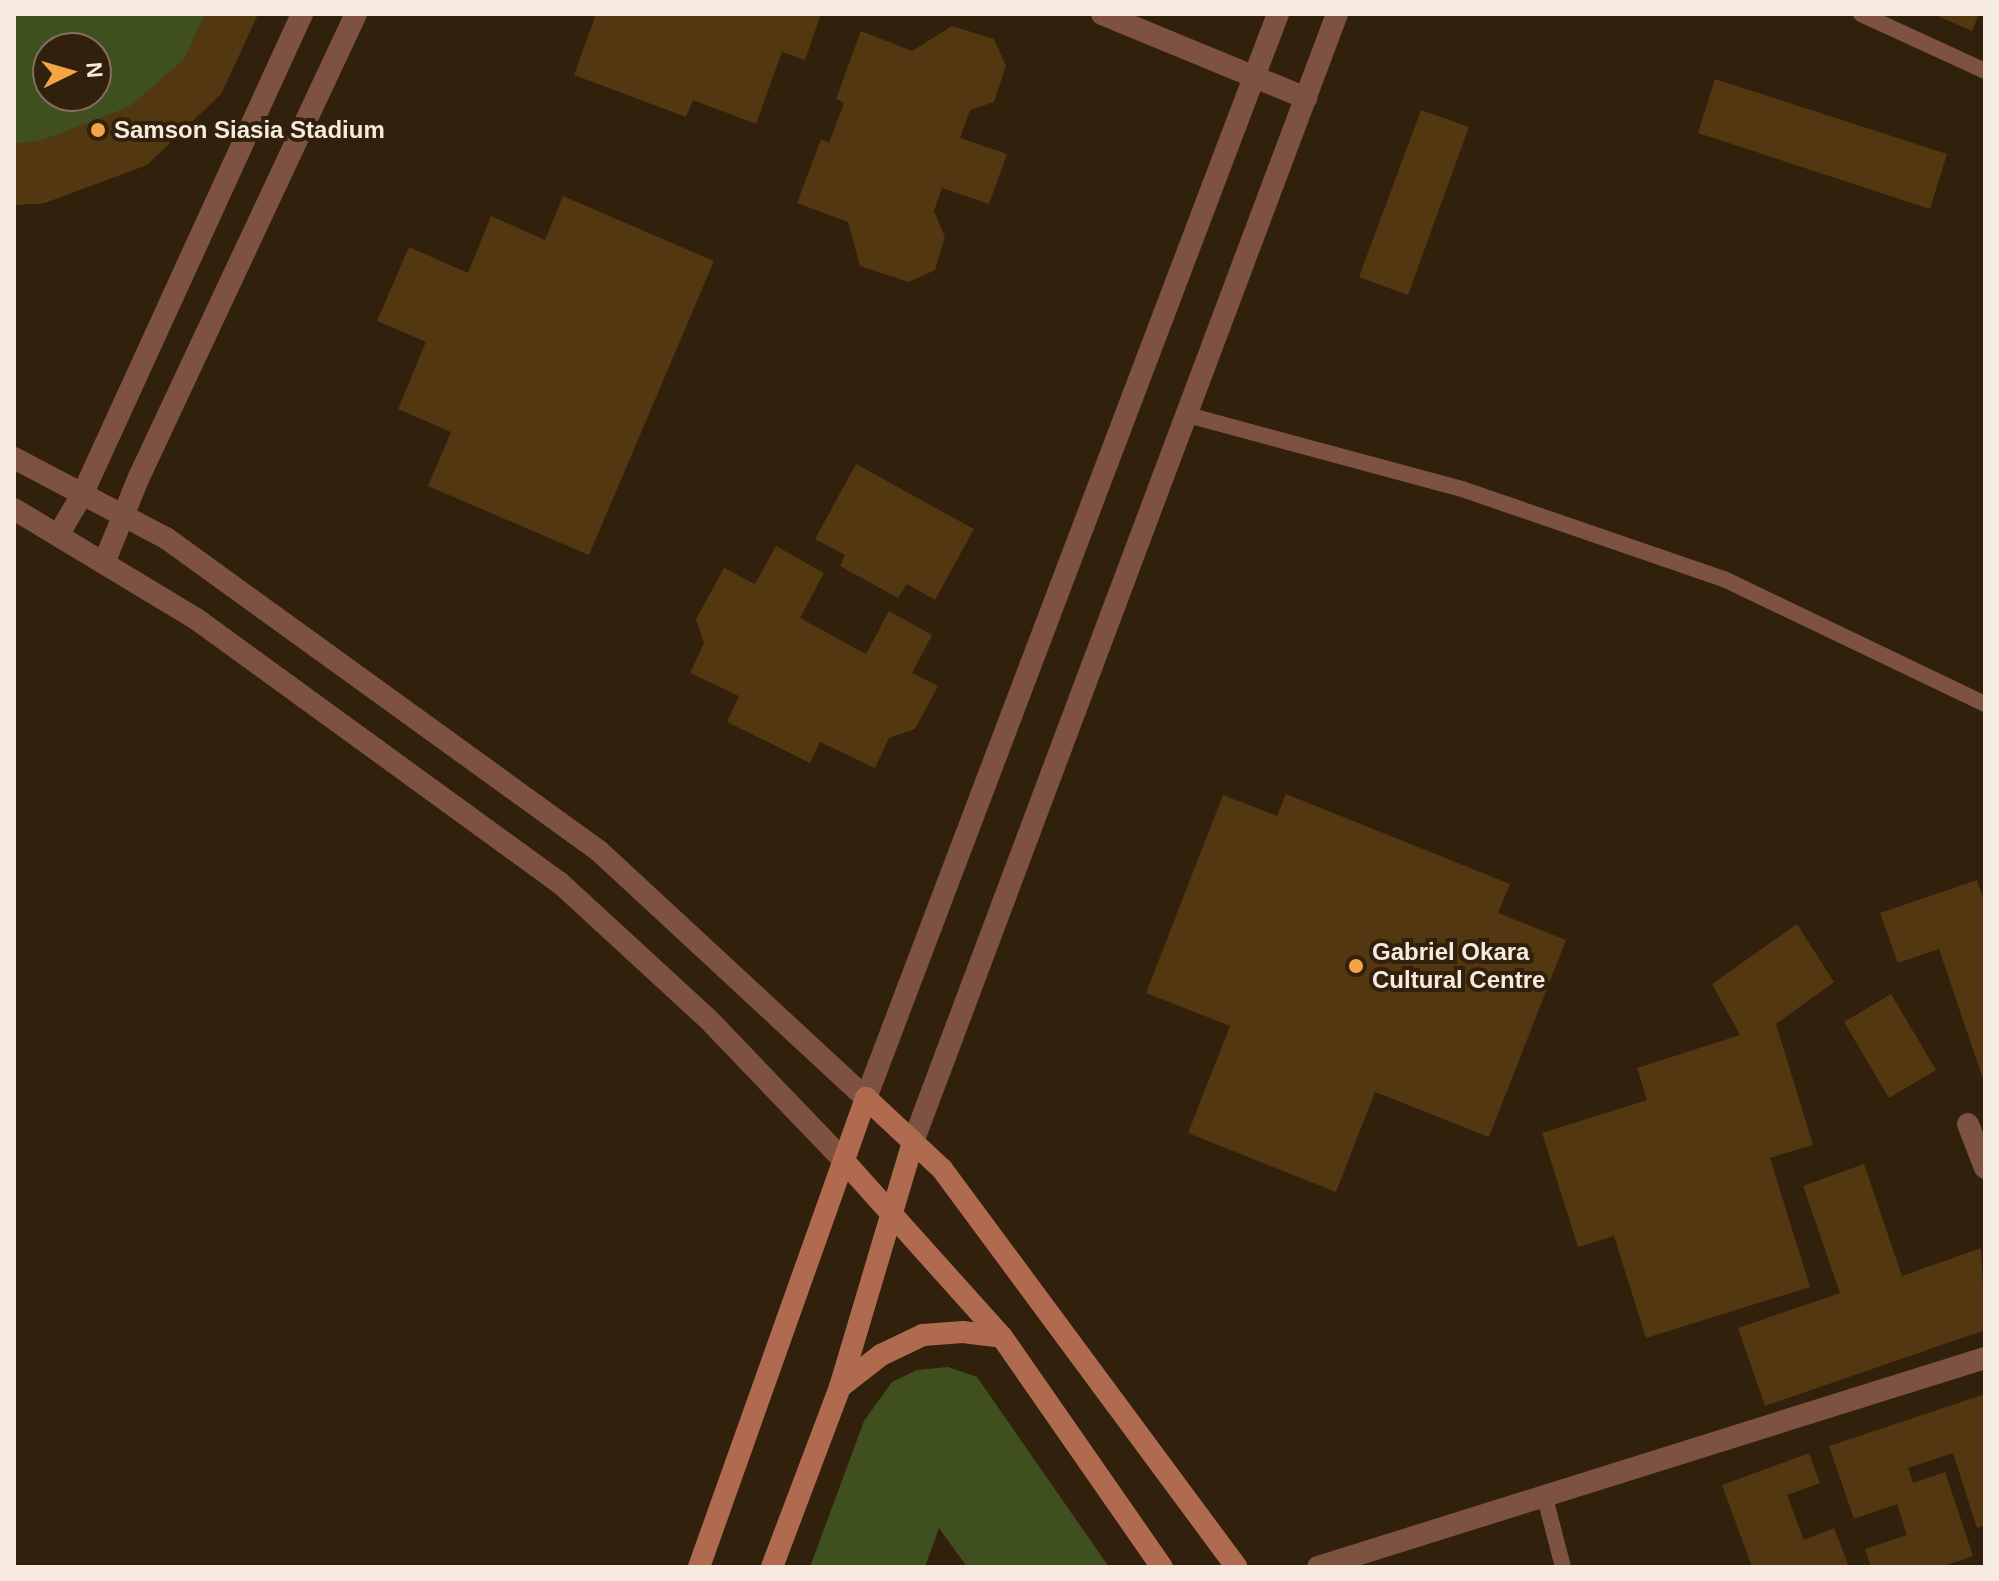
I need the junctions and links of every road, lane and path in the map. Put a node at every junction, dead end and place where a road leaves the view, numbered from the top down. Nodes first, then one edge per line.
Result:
1 (302, 14) edge
2 (356, 14) edge
3 (1102, 14) edge
4 (1278, 14) edge
5 (1337, 14) edge
6 (1861, 14) edge
7 (1985, 71) edge
8 (1256, 74) junction
9 (1306, 98) junction
10 (1184, 414) junction
11 (14, 458) edge
12 (83, 493) junction
13 (14, 509) edge
14 (125, 515) junction
15 (60, 532) junction
16 (104, 563) junction
17 (1985, 704) edge
18 (866, 1098) junction
19 (1968, 1124) dead end
20 (913, 1142) junction
21 (844, 1161) junction
22 (1985, 1168) edge
23 (892, 1209) junction
24 (1002, 1337) junction
25 (1985, 1358) edge
26 (840, 1387) junction
27 (1544, 1494) junction
28 (699, 1567) edge
29 (772, 1567) edge
30 (1162, 1567) edge
31 (1237, 1567) edge
32 (1318, 1567) edge
33 (1563, 1567) edge

1 - 12 street
2 - 14 street
3 - 8 street
4 - 8 street
5 - 9 street
6 - 7 lane
8 - 9 street
8 - 18 street
9 - 10 street
10 - 17 lane
10 - 20 street
11 - 12 street
12 - 14 street
12 - 15 street
13 - 15 street
14 - 16 street
14 - 18 street
15 - 16 street
16 - 21 street
18 - 20 main road
18 - 21 main road
19 - 22 street
20 - 23 main road
20 - 31 main road
21 - 23 main road
21 - 28 main road
23 - 24 main road
23 - 26 main road
24 - 26 main road
24 - 30 main road
25 - 27 street
26 - 29 main road
27 - 32 street
27 - 33 lane

